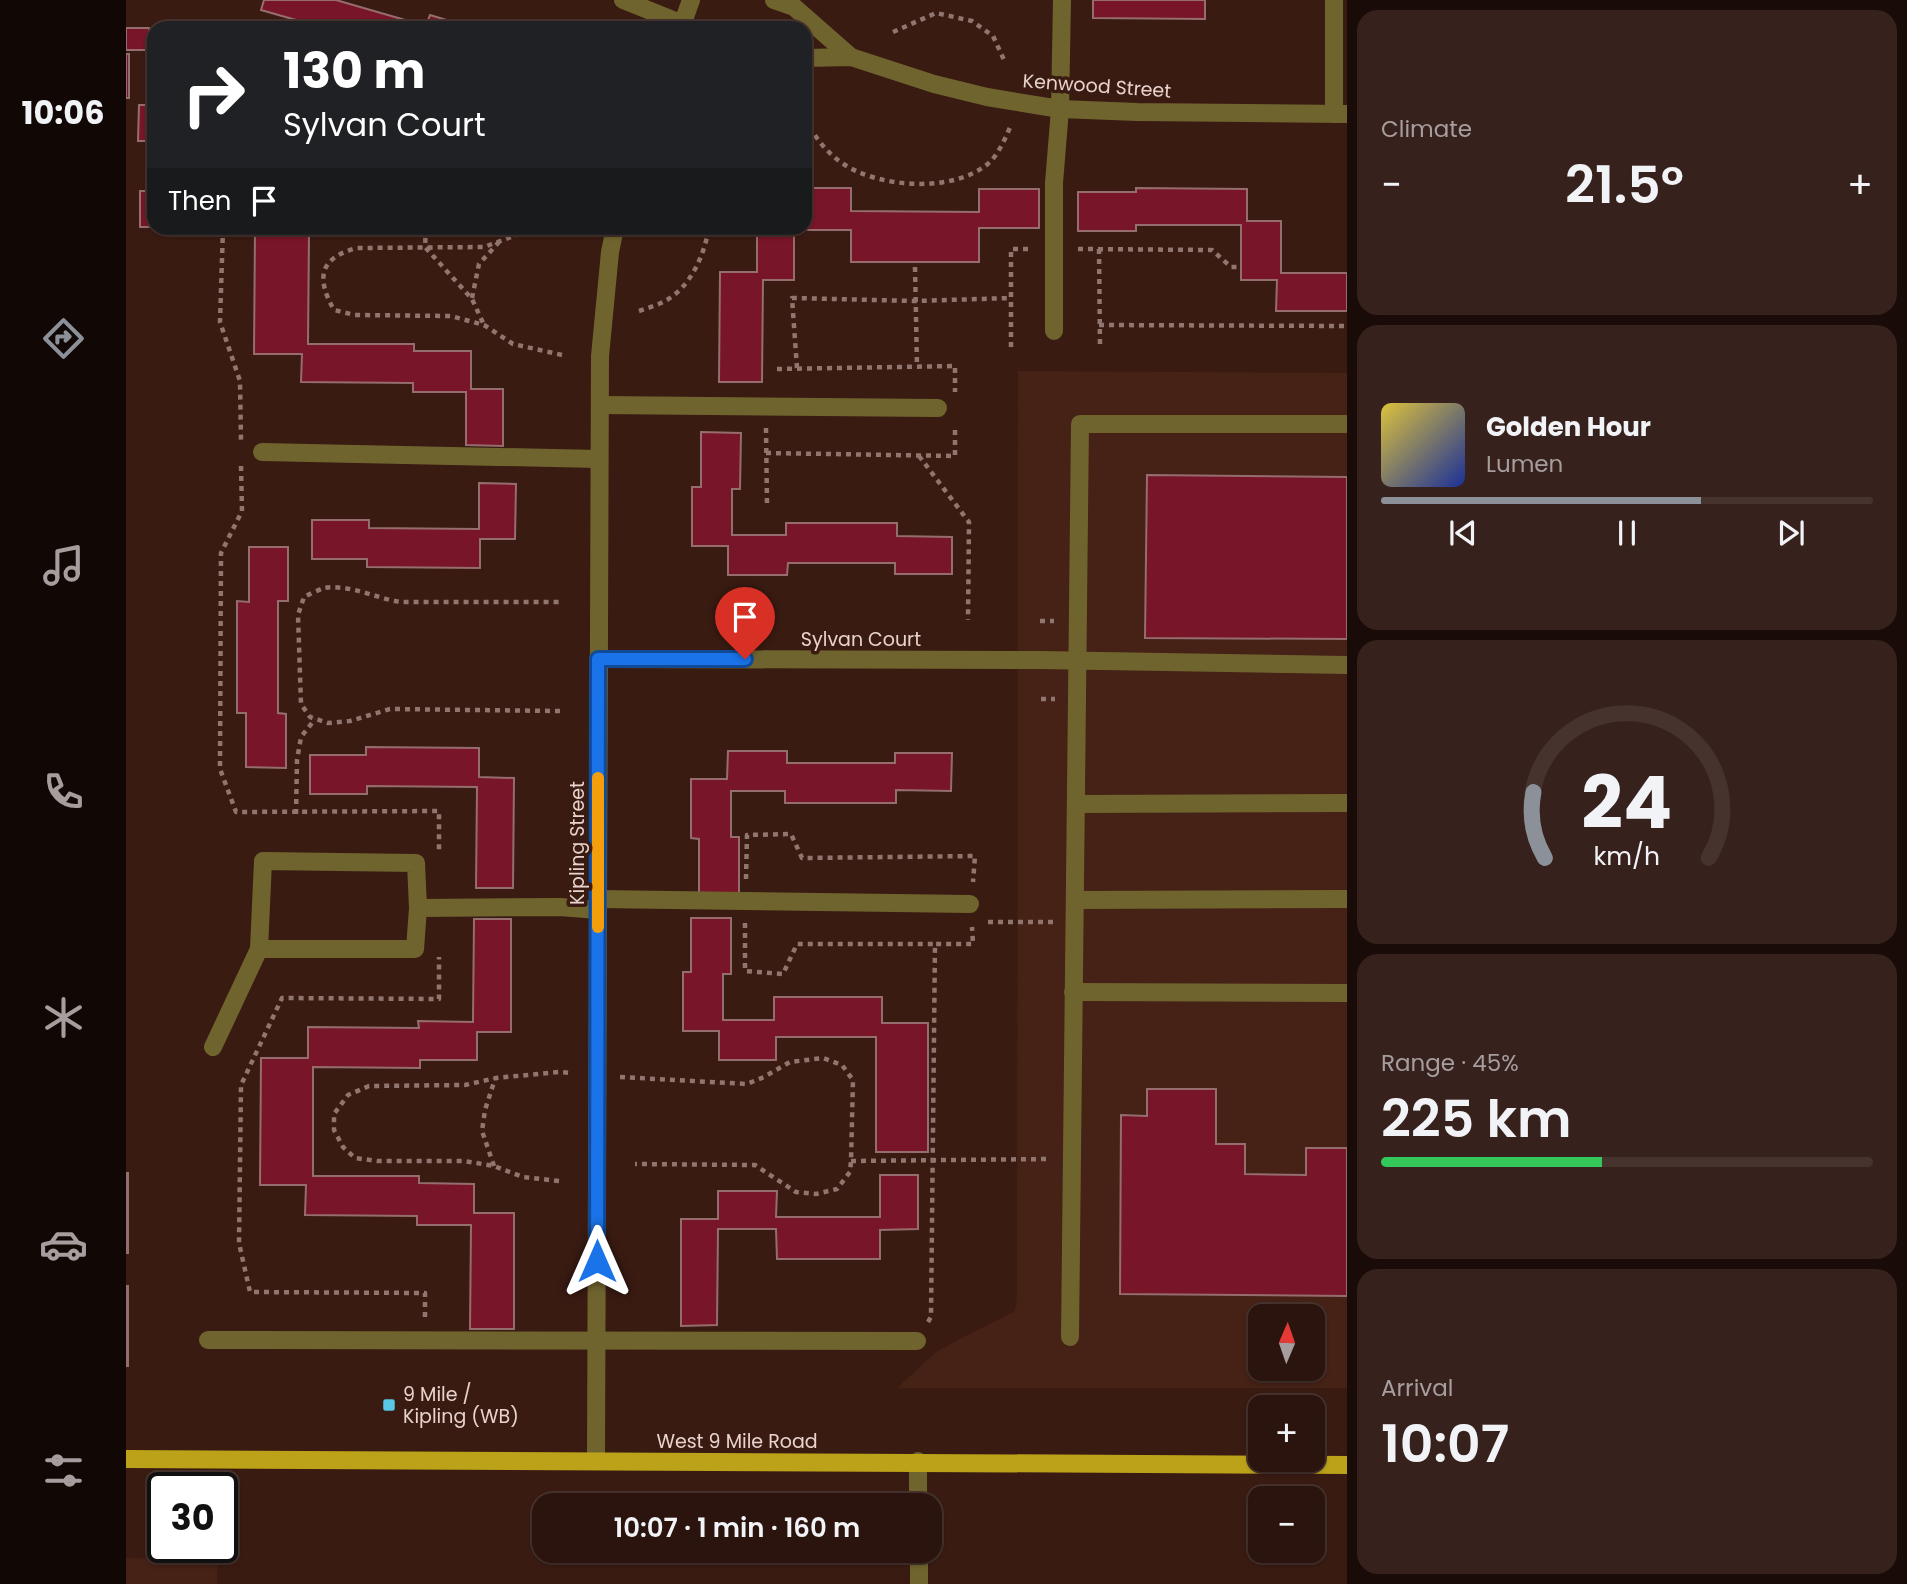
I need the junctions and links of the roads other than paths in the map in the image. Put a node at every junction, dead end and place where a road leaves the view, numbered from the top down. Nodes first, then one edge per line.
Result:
1 (623, 0) edge
2 (691, 0) edge
3 (774, 0) edge
4 (1062, 0) edge
5 (1334, 0) edge
6 (671, 21) edge
7 (686, 21) edge
8 (810, 21) edge
9 (812, 23) edge
10 (851, 57) junction
11 (812, 58) edge
12 (1060, 109) junction
13 (1340, 114) edge
14 (614, 235) edge
15 (1054, 331) dead end
16 (600, 405) junction
17 (939, 408) dead end
18 (1347, 424) edge
19 (262, 452) dead end
20 (599, 458) junction
21 (598, 659) junction
22 (1077, 662) junction
23 (1347, 665) edge
24 (1347, 803) edge
25 (1076, 804) junction
26 (1347, 899) edge
27 (1075, 900) junction
28 (598, 905) junction
29 (418, 908) junction
30 (971, 913) road end
31 (259, 949) junction
32 (1073, 992) junction
33 (1347, 993) edge
34 (214, 1047) dead end
35 (1070, 1338) dead end
36 (208, 1340) dead end
37 (596, 1340) junction
38 (917, 1341) road end
39 (126, 1459) edge
40 (597, 1460) junction
41 (918, 1461) junction
42 (1347, 1465) edge
43 (918, 1493) edge
44 (919, 1563) edge
45 (919, 1584) edge

1 - 6 street
2 - 7 street
3 - 8 street, Kenwood Street
4 - 12 street
5 - 13 street
9 - 10 street, Kenwood Street
10 - 11 street, Kenwood Street
10 - 12 street, Kenwood Street
12 - 13 street, Kenwood Street
12 - 15 street
14 - 16 street, Kipling Street
16 - 17 street
16 - 20 street, Kipling Street
18 - 22 street
19 - 20 street
20 - 21 street, Kipling Street
21 - 22 street, Sylvan Court
21 - 28 street, Kipling Street
22 - 23 street, Sylvan Court
22 - 25 street
24 - 25 street
25 - 27 street
26 - 27 street
27 - 32 street
28 - 29 street
28 - 30 street
28 - 37 street, Kipling Street
29 - 31 street
29 - 31 street
31 - 34 street
32 - 33 street
32 - 35 street
36 - 37 street
37 - 38 street
37 - 40 street, Kipling Street
39 - 40 main road, West 9 Mile Road
40 - 41 main road, West 9 Mile Road
41 - 42 main road, West 9 Mile Road
41 - 43 street
44 - 45 street

